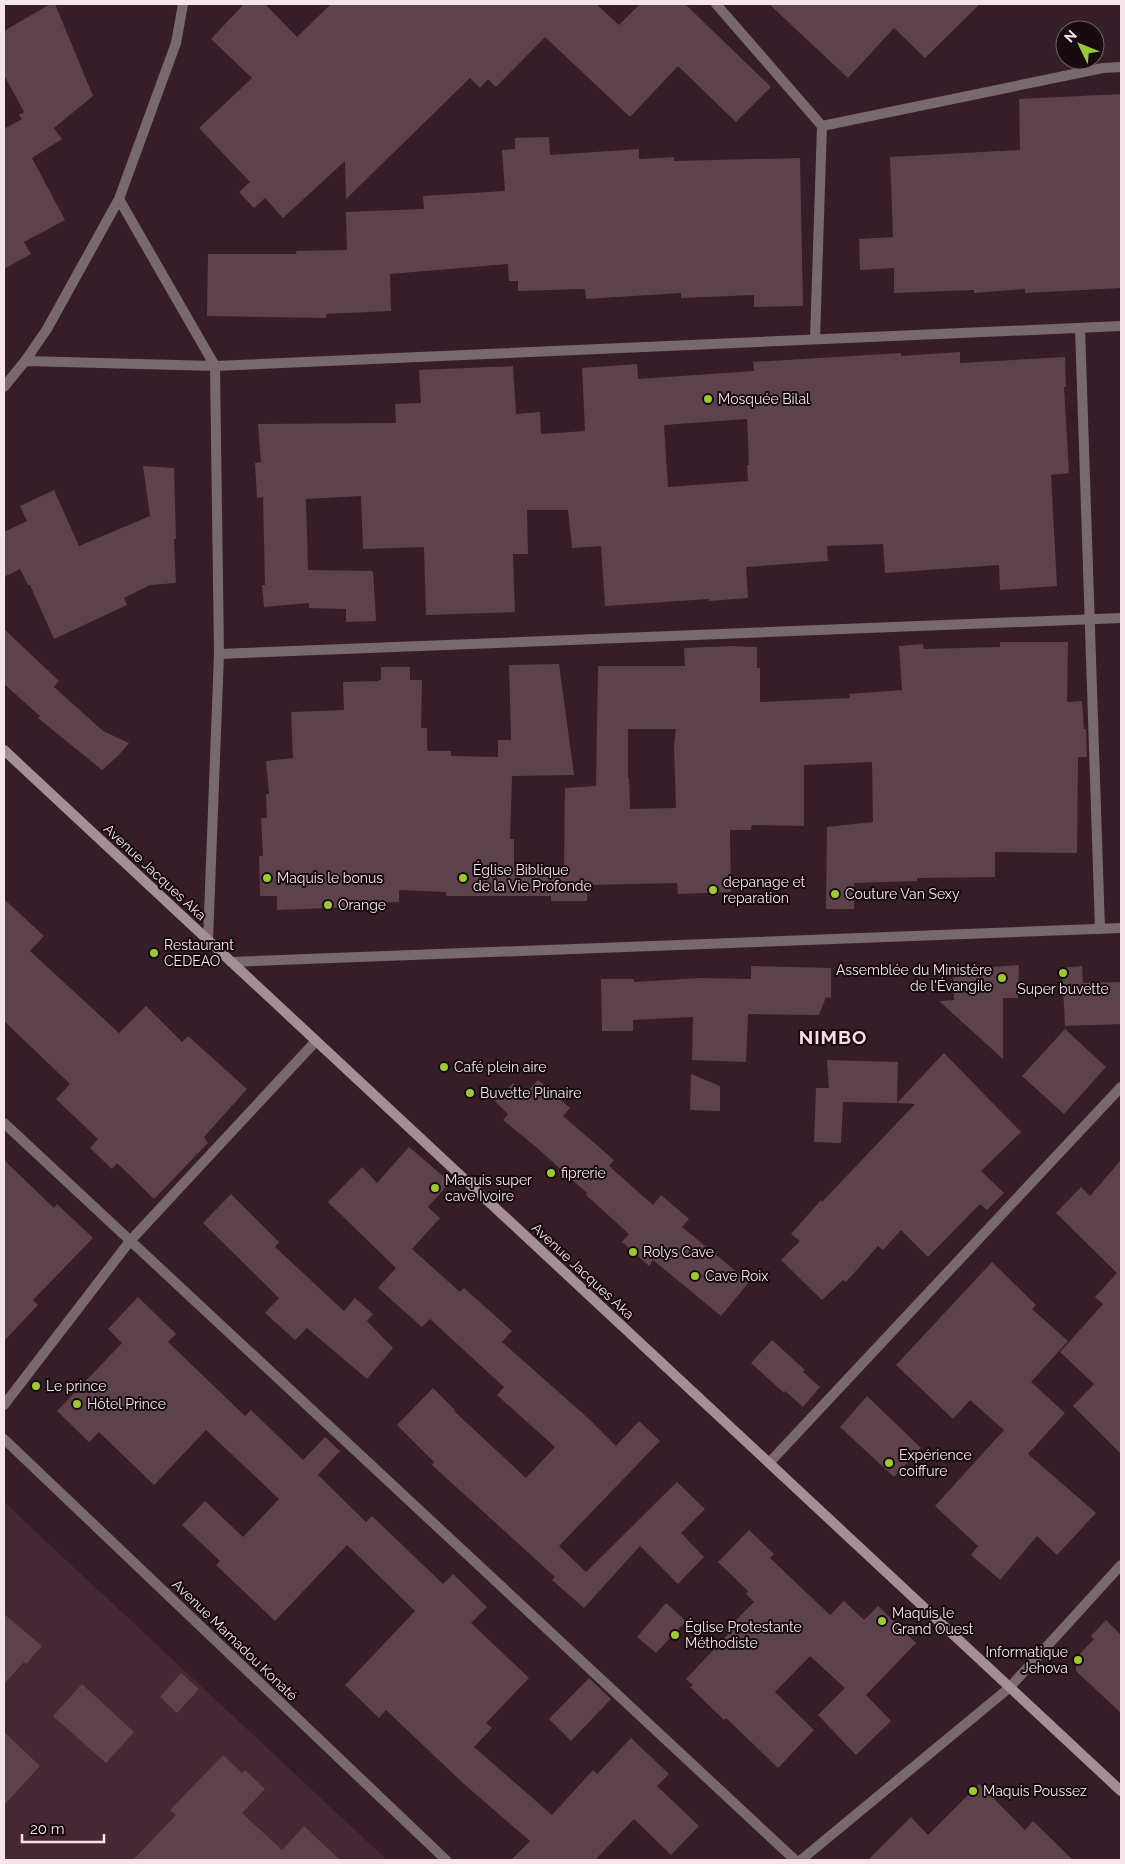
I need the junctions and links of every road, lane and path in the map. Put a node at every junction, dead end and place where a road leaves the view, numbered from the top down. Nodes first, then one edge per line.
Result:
1 (183, 4) edge
2 (716, 4) edge
3 (1121, 67) edge
4 (822, 126) junction
5 (119, 199) junction
6 (1121, 326) edge
7 (1080, 328) junction
8 (815, 339) junction
9 (25, 361) junction
10 (215, 366) junction
11 (4, 387) edge
12 (1121, 618) edge
13 (1090, 619) junction
14 (219, 654) junction
15 (4, 750) edge
16 (1100, 928) junction
17 (1121, 928) edge
18 (208, 940) junction
19 (231, 962) junction
20 (316, 1041) junction
21 (1121, 1087) edge
22 (4, 1123) edge
23 (130, 1241) junction
24 (4, 1405) edge
25 (4, 1439) edge
26 (769, 1464) junction
27 (1121, 1565) edge
28 (1009, 1688) junction
29 (1121, 1791) edge
30 (446, 1860) edge
31 (794, 1860) edge
32 (801, 1860) edge

1 - 5 street
2 - 4 street
3 - 4 street
4 - 8 street
5 - 9 street
5 - 10 street
6 - 7 street
7 - 8 street
7 - 13 street
8 - 10 street
9 - 10 street
9 - 11 street
10 - 14 street
12 - 13 street
13 - 14 street
13 - 16 street
14 - 18 street
15 - 18 street, Avenue Jacques Aka
16 - 17 street
16 - 19 street
18 - 19 street, Avenue Jacques Aka
19 - 20 street, Avenue Jacques Aka
20 - 23 street
20 - 26 street, Avenue Jacques Aka
21 - 26 street
22 - 23 street
23 - 24 street
23 - 31 street
25 - 30 street, Avenue Mamadou Konaté
26 - 28 street, Avenue Jacques Aka
27 - 28 street
28 - 29 street, Avenue Jacques Aka
28 - 32 street

